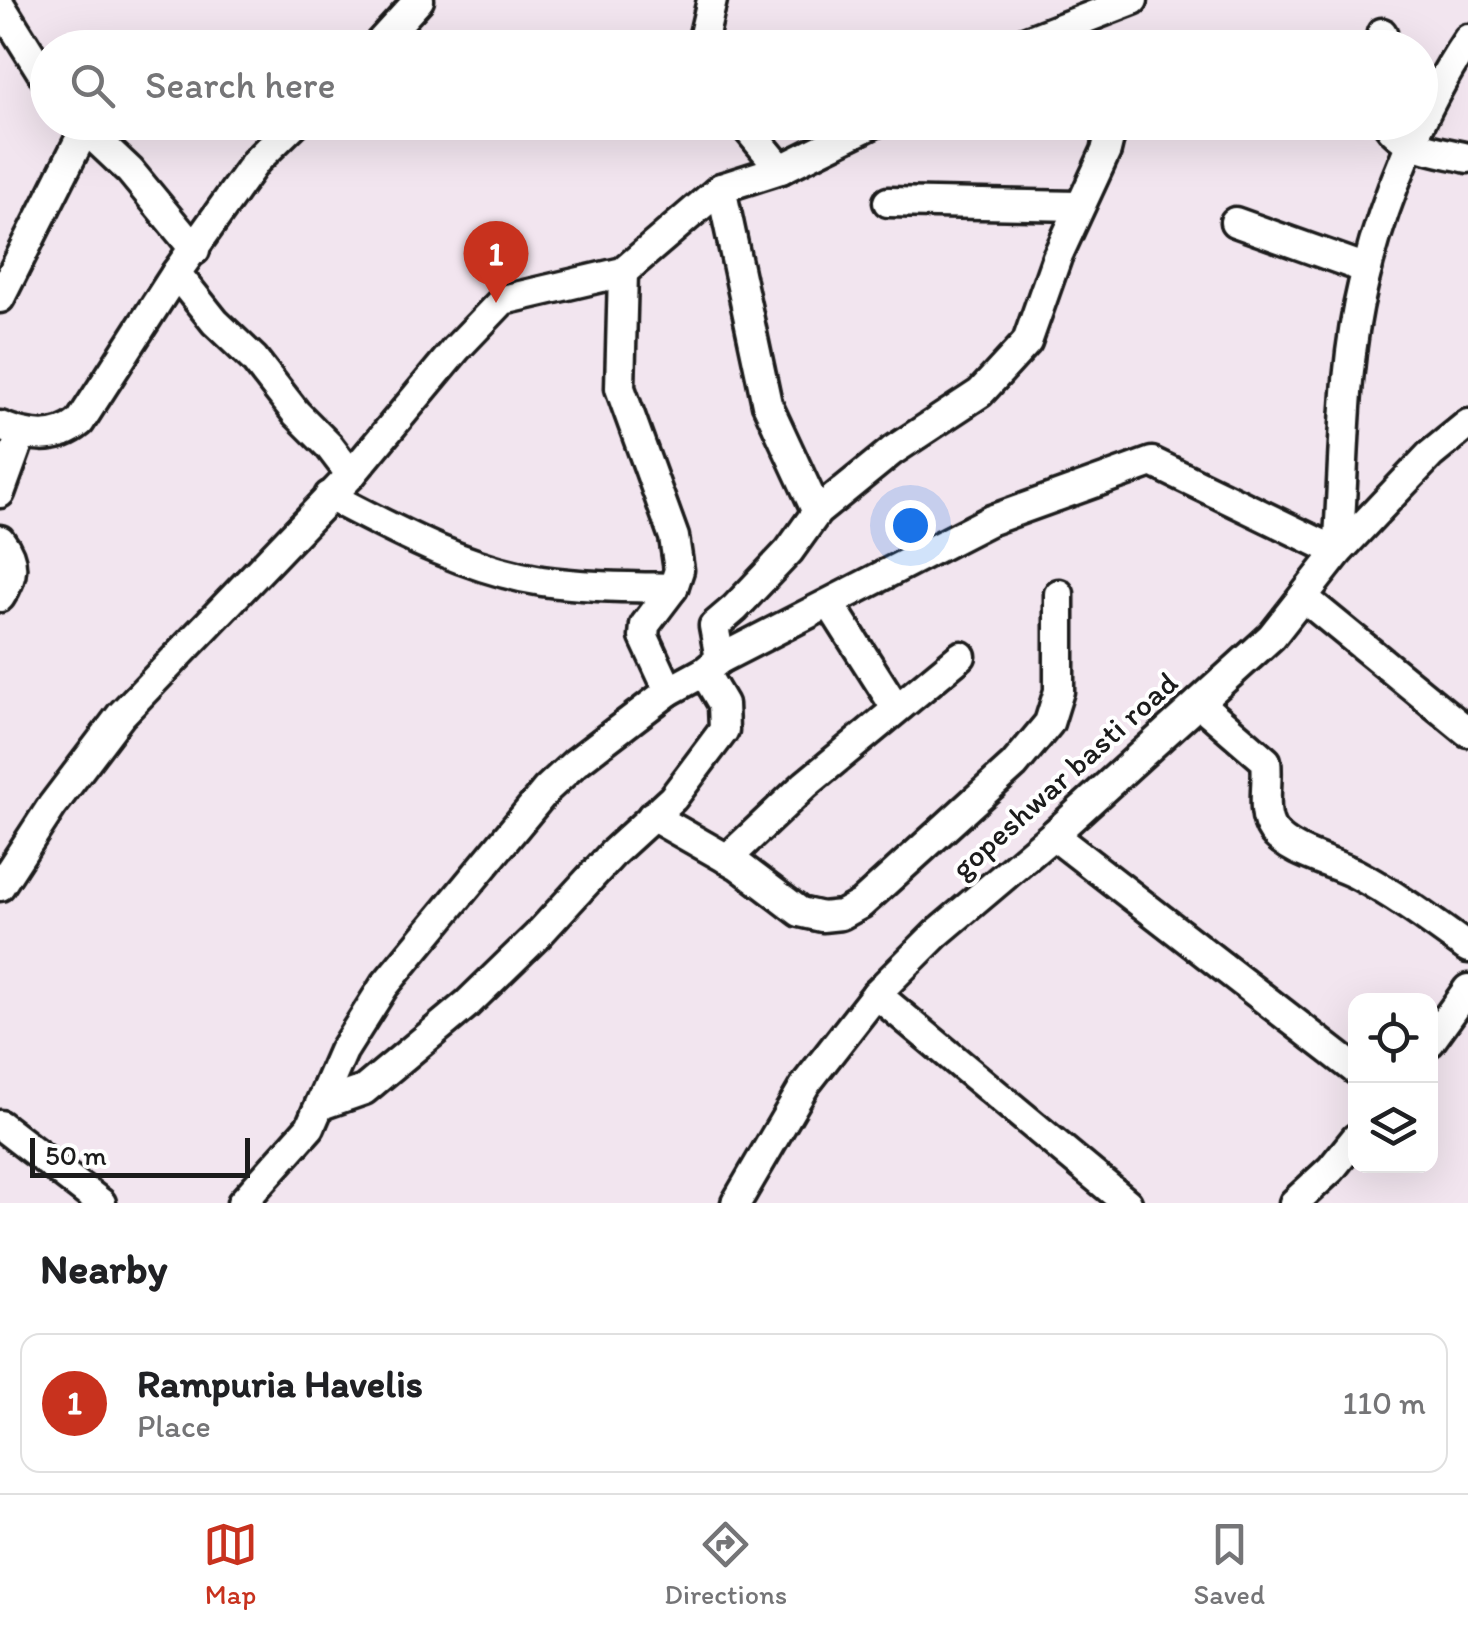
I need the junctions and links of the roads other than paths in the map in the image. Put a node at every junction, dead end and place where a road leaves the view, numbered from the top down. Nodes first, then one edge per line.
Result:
1 (419, 0) edge
2 (712, 0) edge
3 (1133, 0) edge
4 (0, 4) edge
5 (391, 30) edge
6 (704, 30) edge
7 (1056, 30) edge
8 (1468, 40) edge
9 (30, 53) edge
10 (1438, 97) edge
11 (75, 140) edge
12 (95, 140) edge
13 (278, 140) edge
14 (757, 140) edge
15 (840, 140) edge
16 (1109, 140) edge
17 (1407, 140) edge
18 (1415, 140) edge
19 (1413, 144) junction
20 (1468, 158) edge
21 (782, 169) junction
22 (722, 188) junction
23 (888, 202) dead end
24 (1078, 206) junction
25 (1235, 222) dead end
26 (194, 250) junction
27 (1367, 269) junction
28 (623, 272) junction
29 (176, 273) junction
30 (0, 298) edge
31 (1468, 424) edge
32 (11, 431) edge
33 (351, 475) junction
34 (2, 480) edge
35 (329, 496) junction
36 (817, 512) junction
37 (0, 540) edge
38 (1338, 552) junction
39 (673, 588) junction
40 (1060, 594) dead end
41 (0, 597) edge
42 (1303, 597) junction
43 (830, 604) junction
44 (961, 656) dead end
45 (712, 666) junction
46 (669, 691) junction
47 (1199, 703) junction
48 (896, 708) junction
49 (1468, 731) edge
50 (652, 816) junction
51 (1052, 835) junction
52 (726, 859) junction
53 (5, 868) edge
54 (1468, 948) edge
55 (1468, 989) edge
56 (876, 994) junction
57 (1438, 1031) edge
58 (1348, 1064) edge
59 (321, 1105) junction
60 (0, 1125) edge
61 (1348, 1148) edge
62 (101, 1203) edge
63 (242, 1203) edge
64 (736, 1203) edge
65 (1126, 1203) edge
66 (1294, 1203) edge

1 - 5 street
2 - 6 street
3 - 7 street
4 - 9 street
8 - 10 street
11 - 30 street
12 - 26 street
13 - 26 street
14 - 21 street
15 - 21 street
16 - 24 street
17 - 19 street
18 - 19 street
19 - 20 street
19 - 27 street
21 - 22 street
22 - 28 street
22 - 36 street
23 - 24 street
24 - 36 street
25 - 27 street
26 - 29 street
27 - 38 street
28 - 33 street
28 - 39 street
29 - 32 street
29 - 33 street
31 - 38 street, gopeshwar basti road
32 - 34 street
33 - 35 street
35 - 39 street
35 - 53 street
36 - 45 street
37 - 41 street
38 - 42 street, gopeshwar basti road
38 - 43 street
39 - 46 street
40 - 52 street
42 - 47 street, gopeshwar basti road
42 - 49 street
43 - 45 street
43 - 48 street
44 - 48 street
45 - 46 street
45 - 50 street
46 - 59 street
47 - 51 street, gopeshwar basti road
47 - 54 street
48 - 52 street
50 - 52 street
50 - 59 street
51 - 56 street, gopeshwar basti road
51 - 58 street
55 - 57 street
56 - 64 street, gopeshwar basti road
56 - 65 street
59 - 63 street
60 - 62 street
61 - 66 street

